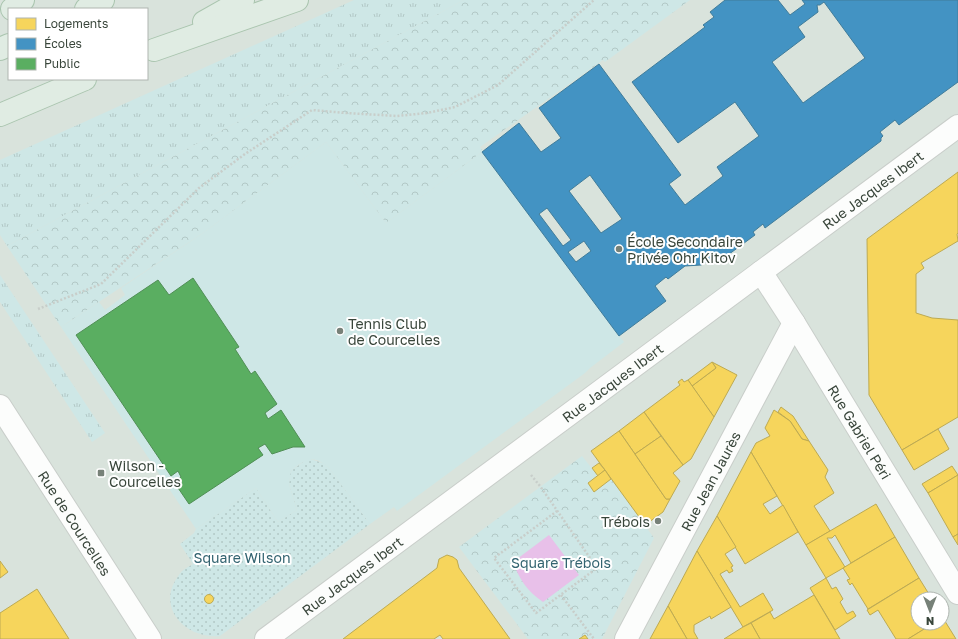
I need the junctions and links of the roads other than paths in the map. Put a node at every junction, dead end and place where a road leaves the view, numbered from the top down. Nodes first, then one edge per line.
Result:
1 (23, 0) edge
2 (104, 0) edge
3 (243, 0) edge
4 (297, 0) edge
5 (13, 8) edge
6 (88, 8) edge
7 (8, 12) edge
8 (0, 18) edge
9 (151, 52) edge
10 (83, 80) edge
11 (0, 115) edge
12 (958, 126) edge
13 (761, 272) junction
14 (794, 323) junction
15 (0, 406) edge
16 (958, 593) edge
17 (150, 639) edge
18 (266, 639) edge
19 (626, 639) edge

1 - 5 highway
2 - 6 highway
3 - 9 highway
4 - 9 highway
7 - 8 highway
10 - 11 highway
12 - 13 street, Rue Jacques Ibert
13 - 14 street, Rue Gabriel Péri
13 - 18 street, Rue Jacques Ibert
14 - 16 street, Rue Gabriel Péri
14 - 19 street, Rue Jean Jaurès
15 - 17 street, Rue de Courcelles

